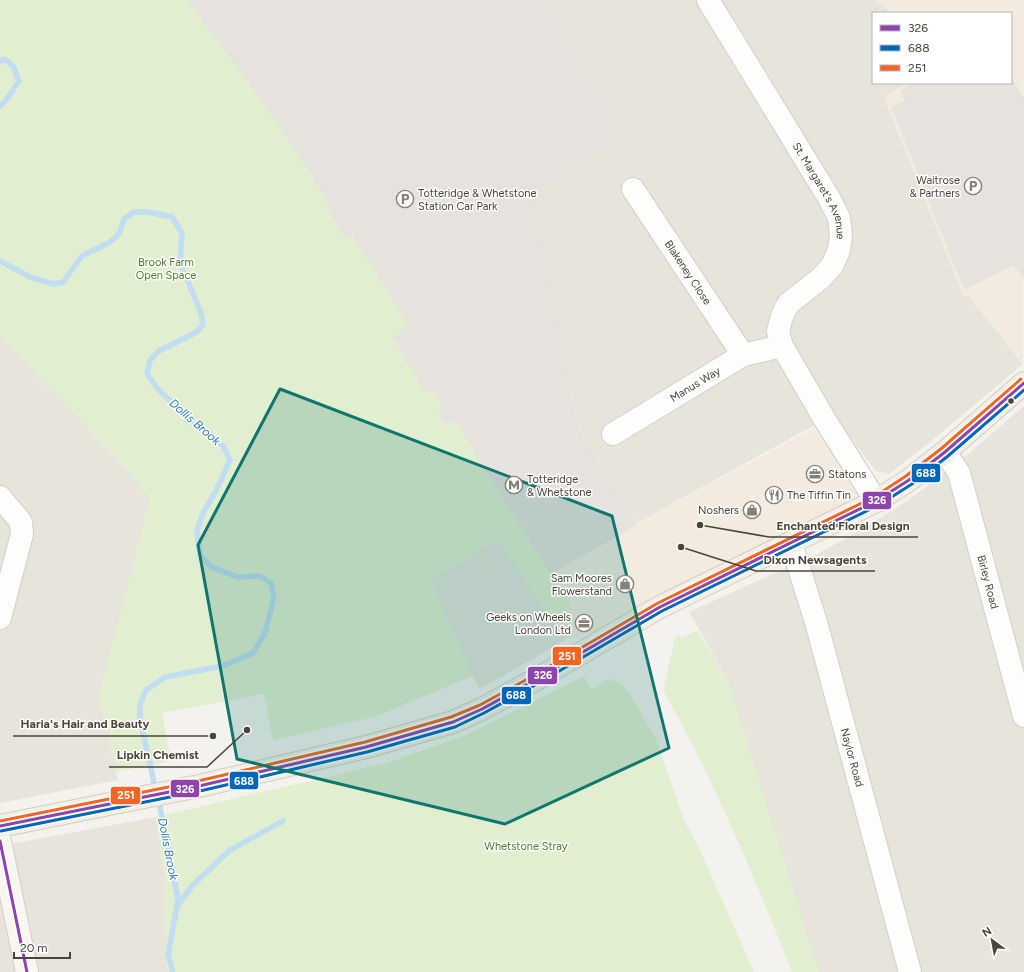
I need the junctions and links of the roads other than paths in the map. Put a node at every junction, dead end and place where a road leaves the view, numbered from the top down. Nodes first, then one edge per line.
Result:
1 (708, 0) edge
2 (633, 189) dead end
3 (782, 346) junction
4 (743, 355) junction
5 (1024, 383) edge
6 (613, 434) dead end
7 (945, 452) junction
8 (0, 497) edge
9 (876, 501) junction
10 (791, 543) junction
11 (0, 618) edge
12 (1024, 716) edge
13 (0, 826) edge
14 (0, 841) edge
15 (27, 972) edge
16 (910, 972) edge

1 - 3 street, St. Margaret's Avenue
2 - 4 street, Blakeney Close
3 - 4 street, Manus Way
3 - 9 street, St. Margaret's Avenue
4 - 6 street, Manus Way
5 - 7 main road
7 - 9 main road
7 - 12 street, Birley Road
8 - 11 street
9 - 10 main road
10 - 13 main road
10 - 16 street, Naylor Road
14 - 15 street

